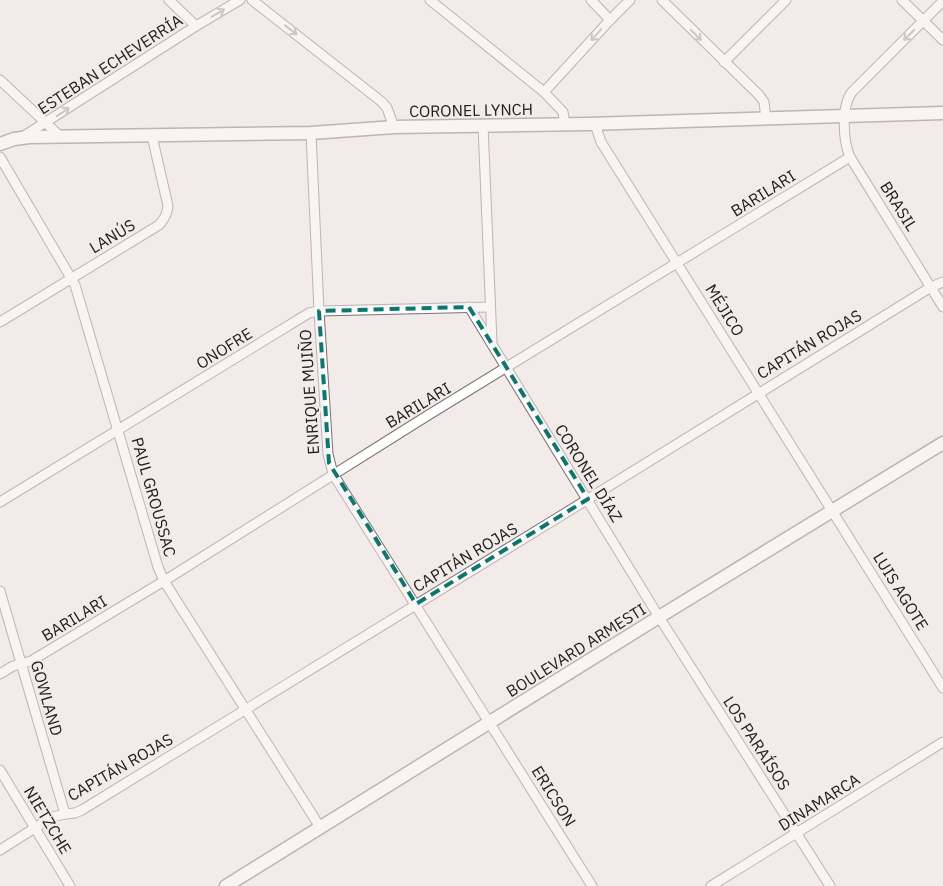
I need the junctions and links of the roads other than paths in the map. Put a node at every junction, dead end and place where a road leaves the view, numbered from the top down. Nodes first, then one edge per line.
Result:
1 (168, 0) edge
2 (240, 0) edge
3 (252, 0) edge
4 (430, 0) edge
5 (591, 0) edge
6 (630, 0) edge
7 (662, 0) edge
8 (786, 0) edge
9 (902, 0) edge
10 (943, 0) edge
11 (610, 20) junction
12 (924, 21) junction
13 (196, 26) junction
14 (943, 40) edge
15 (724, 62) junction
16 (0, 80) edge
17 (544, 92) junction
18 (943, 113) edge
19 (844, 117) junction
20 (766, 119) junction
21 (47, 122) junction
22 (565, 124) junction
23 (596, 124) junction
24 (483, 125) junction
25 (394, 127) junction
26 (311, 133) junction
27 (152, 136) junction
28 (61, 137) junction
29 (22, 138) junction
30 (0, 144) edge
31 (0, 157) edge
32 (850, 157) junction
33 (678, 263) junction
34 (71, 278) junction
35 (943, 282) edge
36 (931, 287) junction
37 (469, 307) junction
38 (490, 307) junction
39 (943, 307) edge
40 (319, 312) junction
41 (0, 322) edge
42 (492, 345) junction
43 (506, 368) junction
44 (760, 392) junction
45 (119, 430) junction
46 (943, 443) edge
47 (333, 474) junction
48 (588, 499) junction
49 (0, 502) edge
50 (833, 510) junction
51 (164, 581) junction
52 (0, 591) edge
53 (416, 604) junction
54 (659, 617) junction
55 (21, 664) junction
56 (0, 674) edge
57 (943, 688) edge
58 (245, 711) junction
59 (490, 723) junction
60 (943, 742) edge
61 (0, 770) edge
62 (65, 814) junction
63 (320, 827) junction
64 (36, 828) junction
65 (797, 833) junction
66 (0, 850) edge
67 (70, 886) edge
68 (226, 886) edge
69 (592, 886) edge
70 (710, 886) edge
71 (830, 886) edge

1 - 13 street
13 -> 2 street, ESTEBAN ECHEVERRÍA
3 -> 25 street
4 - 17 street
5 - 11 street
6 - 11 street
7 -> 15 street
8 - 15 street
9 - 12 street
10 - 12 street
11 -> 17 street
12 - 14 street
12 -> 19 street
21 -> 13 street, ESTEBAN ECHEVERRÍA
15 - 20 street
16 - 21 street
17 - 22 street
18 - 19 street, CORONEL LYNCH
19 - 20 street, CORONEL LYNCH
19 - 32 street, BRASIL
20 - 23 street, CORONEL LYNCH
21 - 28 street
21 - 29 street, ESTEBAN ECHEVERRÍA
22 - 23 street, CORONEL LYNCH
22 - 24 street, CORONEL LYNCH
23 - 33 street, MÉJICO
24 - 25 street, CORONEL LYNCH
24 - 38 street, CORONEL DÍAZ
25 - 26 street, CORONEL LYNCH
26 - 27 street, CORONEL LYNCH
26 - 40 street, ENRIQUE MUIÑO
27 - 28 street, CORONEL LYNCH
27 - 34 street, LANÚS
28 - 29 street, CORONEL LYNCH
29 - 30 street, CORONEL LYNCH
31 - 34 street, PAUL GROUSSAC
32 - 33 street, BARILARI
32 - 36 street, BRASIL
33 - 43 street, BARILARI
33 - 44 street, MÉJICO
34 - 41 street, LANÚS
34 - 45 street, PAUL GROUSSAC
35 - 36 street, CAPITÁN ROJAS
36 - 39 street, BRASIL
36 - 44 street, CAPITÁN ROJAS
37 - 38 street, ONOFRE
37 - 40 street, ONOFRE
37 - 42 street, CORONEL DÍAZ
38 - 42 street, CORONEL DÍAZ
40 - 45 street, ONOFRE
40 - 47 street, ENRIQUE MUIÑO
42 - 43 street, CORONEL DÍAZ
43 - 47 street, BARILARI
43 - 48 street, CORONEL DÍAZ
44 - 48 street, CAPITÁN ROJAS
44 - 50 street, MÉJICO
45 - 49 street, ONOFRE
45 - 51 street, PAUL GROUSSAC
46 - 50 street, BOULEVARD ARMESTI
47 - 51 street, BARILARI
47 - 53 street, ENRIQUE MUIÑO
48 - 53 street, CAPITÁN ROJAS
48 - 54 street, CORONEL DÍAZ
50 - 54 street, BOULEVARD ARMESTI
50 - 57 street, LUIS AGOTE
51 - 55 street, BARILARI
51 - 58 street, PAUL GROUSSAC
52 - 55 street, GOWLAND
53 - 58 street, CAPITÁN ROJAS
53 - 59 street, ENRIQUE MUIÑO
54 - 59 street, BOULEVARD ARMESTI
54 - 65 street, LOS PARAÍSOS
55 - 56 street, BARILARI
55 - 62 street, GOWLAND
58 - 62 street, CAPITÁN ROJAS
58 - 63 street, PAUL GROUSSAC
59 - 63 street, BOULEVARD ARMESTI
59 - 69 street, ERICSON
60 - 65 street, DINAMARCA
61 - 64 street, NIETZCHE
62 - 64 street, CAPITÁN ROJAS
63 - 68 street, BOULEVARD ARMESTI
64 - 66 street, CAPITÁN ROJAS
64 - 67 street, NIETZCHE
65 - 70 street, DINAMARCA
65 - 71 street, LOS PARAÍSOS

